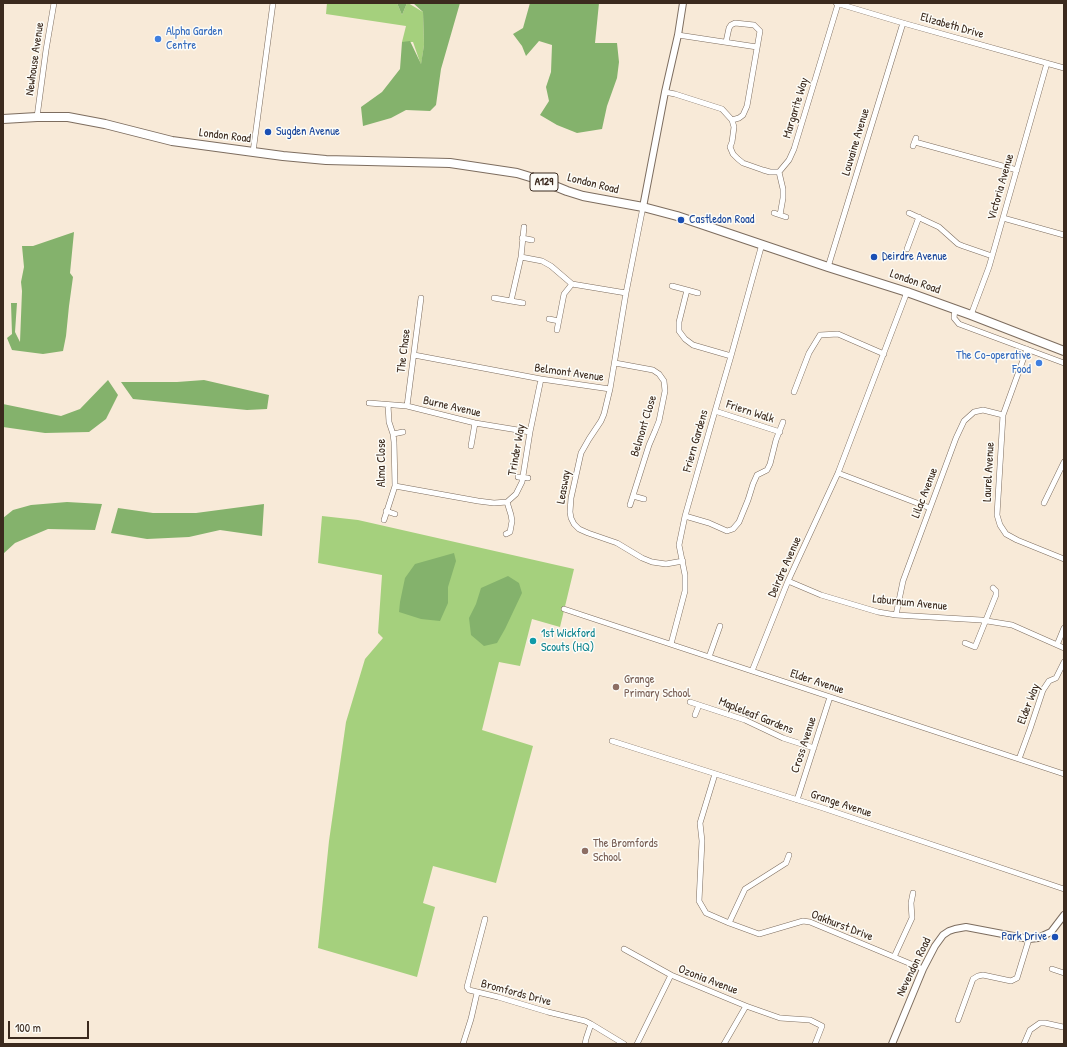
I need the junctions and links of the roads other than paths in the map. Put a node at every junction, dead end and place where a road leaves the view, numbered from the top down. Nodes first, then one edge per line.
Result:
1 (54, 3) edge
2 (273, 3) edge
3 (683, 3) edge
4 (837, 3) edge
5 (903, 23) junction
6 (678, 35) junction
7 (726, 42) junction
8 (757, 47) junction
9 (1047, 63) junction
10 (1064, 68) edge
11 (665, 92) junction
12 (37, 117) junction
13 (3, 119) edge
14 (732, 120) junction
15 (915, 142) dead end
16 (253, 152) junction
17 (1016, 170) junction
18 (779, 172) junction
19 (643, 207) junction
20 (774, 213) dead end
21 (909, 213) dead end
22 (780, 215) junction
23 (786, 217) dead end
24 (919, 217) junction
25 (1003, 218) junction
26 (524, 227) dead end
27 (1064, 235) edge
28 (522, 238) junction
29 (532, 240) dead end
30 (762, 244) junction
31 (907, 249) dead end
32 (521, 256) junction
33 (992, 256) junction
34 (828, 266) junction
35 (572, 284) junction
36 (672, 286) dead end
37 (687, 290) junction
38 (908, 292) junction
39 (626, 293) junction
40 (698, 293) dead end
41 (421, 298) dead end
42 (494, 298) dead end
43 (511, 301) junction
44 (523, 303) dead end
45 (954, 309) junction
46 (971, 315) junction
47 (549, 318) dead end
48 (559, 321) junction
49 (557, 330) dead end
50 (1027, 350) junction
51 (1064, 351) edge
52 (884, 354) junction
53 (414, 355) junction
54 (731, 356) junction
55 (615, 363) junction
56 (1064, 363) edge
57 (541, 380) junction
58 (610, 389) junction
59 (794, 392) dead end
60 (369, 403) dead end
61 (388, 405) junction
62 (408, 406) junction
63 (715, 411) junction
64 (1002, 415) junction
65 (783, 422) dead end
66 (475, 423) junction
67 (403, 432) dead end
68 (530, 432) junction
69 (780, 432) junction
70 (393, 434) junction
71 (471, 446) dead end
72 (1064, 462) edge
73 (838, 473) junction
74 (394, 486) junction
75 (633, 496) junction
76 (644, 499) dead end
77 (507, 502) junction
78 (1044, 502) dead end
79 (630, 506) dead end
80 (930, 508) junction
81 (386, 511) junction
82 (395, 514) dead end
83 (685, 516) junction
84 (384, 520) dead end
85 (506, 534) dead end
86 (1064, 559) edge
87 (683, 562) junction
88 (788, 580) junction
89 (993, 588) dead end
90 (564, 609) dead end
91 (896, 614) junction
92 (986, 621) junction
93 (720, 626) dead end
94 (1064, 628) edge
95 (965, 643) dead end
96 (671, 644) junction
97 (1057, 645) junction
98 (1064, 648) edge
99 (709, 657) junction
100 (1064, 662) edge
101 (752, 671) junction
102 (830, 697) junction
103 (690, 702) dead end
104 (699, 705) junction
105 (695, 715) dead end
106 (612, 741) dead end
107 (814, 748) junction
108 (1019, 759) junction
109 (715, 774) junction
110 (1064, 774) edge
111 (797, 800) junction
112 (789, 855) dead end
113 (1064, 888) edge
114 (913, 893) dead end
115 (1063, 917) edge
116 (485, 919) dead end
117 (729, 923) junction
118 (1029, 939) junction
119 (624, 949) dead end
120 (894, 957) junction
121 (923, 969) junction
122 (1052, 969) dead end
123 (1064, 973) edge
124 (671, 975) junction
125 (477, 993) junction
126 (746, 1006) junction
127 (958, 1020) dead end
128 (591, 1024) junction
129 (1064, 1026) edge
130 (462, 1044) edge
131 (585, 1044) edge
132 (624, 1044) edge
133 (637, 1044) edge
134 (724, 1044) edge
135 (815, 1044) edge
136 (892, 1044) edge
137 (1024, 1044) edge

1 - 12 street, Newhouse Avenue
2 - 16 street
3 - 6 street
4 - 5 street, Elizabeth Drive
4 - 18 street, Margarite Way
5 - 9 street, Elizabeth Drive
5 - 34 street, Louvaine Avenue
6 - 7 street
6 - 11 street
7 - 8 street
7 - 8 street
8 - 14 street
9 - 10 street, Elizabeth Drive
9 - 17 street, Victoria Avenue
11 - 14 street
11 - 19 street
12 - 13 main road, London Road / A129
12 - 16 main road, London Road / A129
14 - 18 street
15 - 17 street
16 - 19 main road, London Road / A129
17 - 25 street, Victoria Avenue
18 - 22 street
19 - 30 main road, London Road / A129
19 - 39 street, Belmont Avenue
20 - 22 street
21 - 24 street
22 - 23 street
24 - 31 street
24 - 33 street
25 - 27 street
25 - 33 street, Victoria Avenue
26 - 28 street
28 - 29 street
28 - 32 street
30 - 34 main road, London Road / A129
30 - 54 street, Friern Gardens
32 - 35 street
32 - 43 street
33 - 46 street, Victoria Avenue
34 - 38 main road, London Road / A129
35 - 39 street
35 - 48 street
36 - 37 street
37 - 40 street
37 - 54 street
38 - 45 main road, London Road / A129
38 - 52 street, Deirdre Avenue
39 - 55 street, Belmont Avenue
41 - 53 street, The Chase
42 - 43 street
43 - 44 street
45 - 46 main road, London Road / A129
45 - 50 street
46 - 51 main road, London Road / A129
47 - 48 street
48 - 49 street
50 - 56 street
50 - 64 street, Laurel Avenue
52 - 59 street
52 - 73 street, Deirdre Avenue
53 - 57 street, Belmont Avenue
53 - 62 street, The Chase
54 - 63 street, Friern Gardens
55 - 58 street, Belmont Avenue
55 - 75 street, Belmont Close
57 - 58 street, Belmont Avenue
57 - 68 street, Trinder Way
58 - 87 street, Leasway
60 - 61 street, Burne Avenue
61 - 62 street, Burne Avenue
61 - 70 street, Alma Close
62 - 66 street, Burne Avenue
63 - 69 street, Friern Walk
63 - 83 street, Friern Gardens
64 - 80 street, Lilac Avenue
64 - 86 street, Laurel Avenue
65 - 69 street
66 - 68 street, Burne Avenue
66 - 71 street
67 - 70 street
68 - 77 street, Trinder Way
69 - 83 street
70 - 74 street, Alma Close
72 - 78 street
73 - 80 street
73 - 88 street, Deirdre Avenue
74 - 77 street
74 - 81 street, Alma Close
75 - 76 street
75 - 79 street, Belmont Close
77 - 85 street
80 - 91 street, Lilac Avenue
81 - 82 street
81 - 84 street, Alma Close
83 - 87 street, Friern Gardens
87 - 96 street, Friern Gardens
88 - 91 street, Laburnum Avenue
88 - 101 street, Deirdre Avenue
89 - 92 street
90 - 96 street, Elder Avenue
91 - 92 street, Laburnum Avenue
92 - 95 street
92 - 97 street, Laburnum Avenue
93 - 99 street
94 - 97 street
96 - 99 street, Elder Avenue
97 - 98 street, Laburnum Avenue
99 - 101 street, Elder Avenue
100 - 108 street, Elder Way
101 - 102 street, Elder Avenue
102 - 107 street, Cross Avenue
102 - 108 street, Elder Avenue
103 - 104 street, Mapleleaf Gardens
104 - 105 street
104 - 107 street, Mapleleaf Gardens
106 - 109 street, Grange Avenue
107 - 111 street, Cross Avenue
108 - 110 street, Elder Avenue
109 - 111 street, Grange Avenue
109 - 117 street, Oakhurst Drive
111 - 113 street, Grange Avenue
112 - 117 street
114 - 120 street
115 - 118 street, Nevendon Road
116 - 125 street, Bromfords Drive
117 - 120 street, Oakhurst Drive
118 - 121 street, Nevendon Road
118 - 127 street
119 - 124 street
120 - 121 street, Oakhurst Drive
121 - 136 street, Nevendon Road
122 - 123 street
124 - 126 street, Ozonia Avenue
124 - 133 street, Ozonia Avenue
125 - 128 street, Bromfords Drive
125 - 130 street
126 - 134 street, Ozonia Avenue
126 - 135 street
128 - 131 street
128 - 132 street, Bromfords Drive
129 - 137 street

